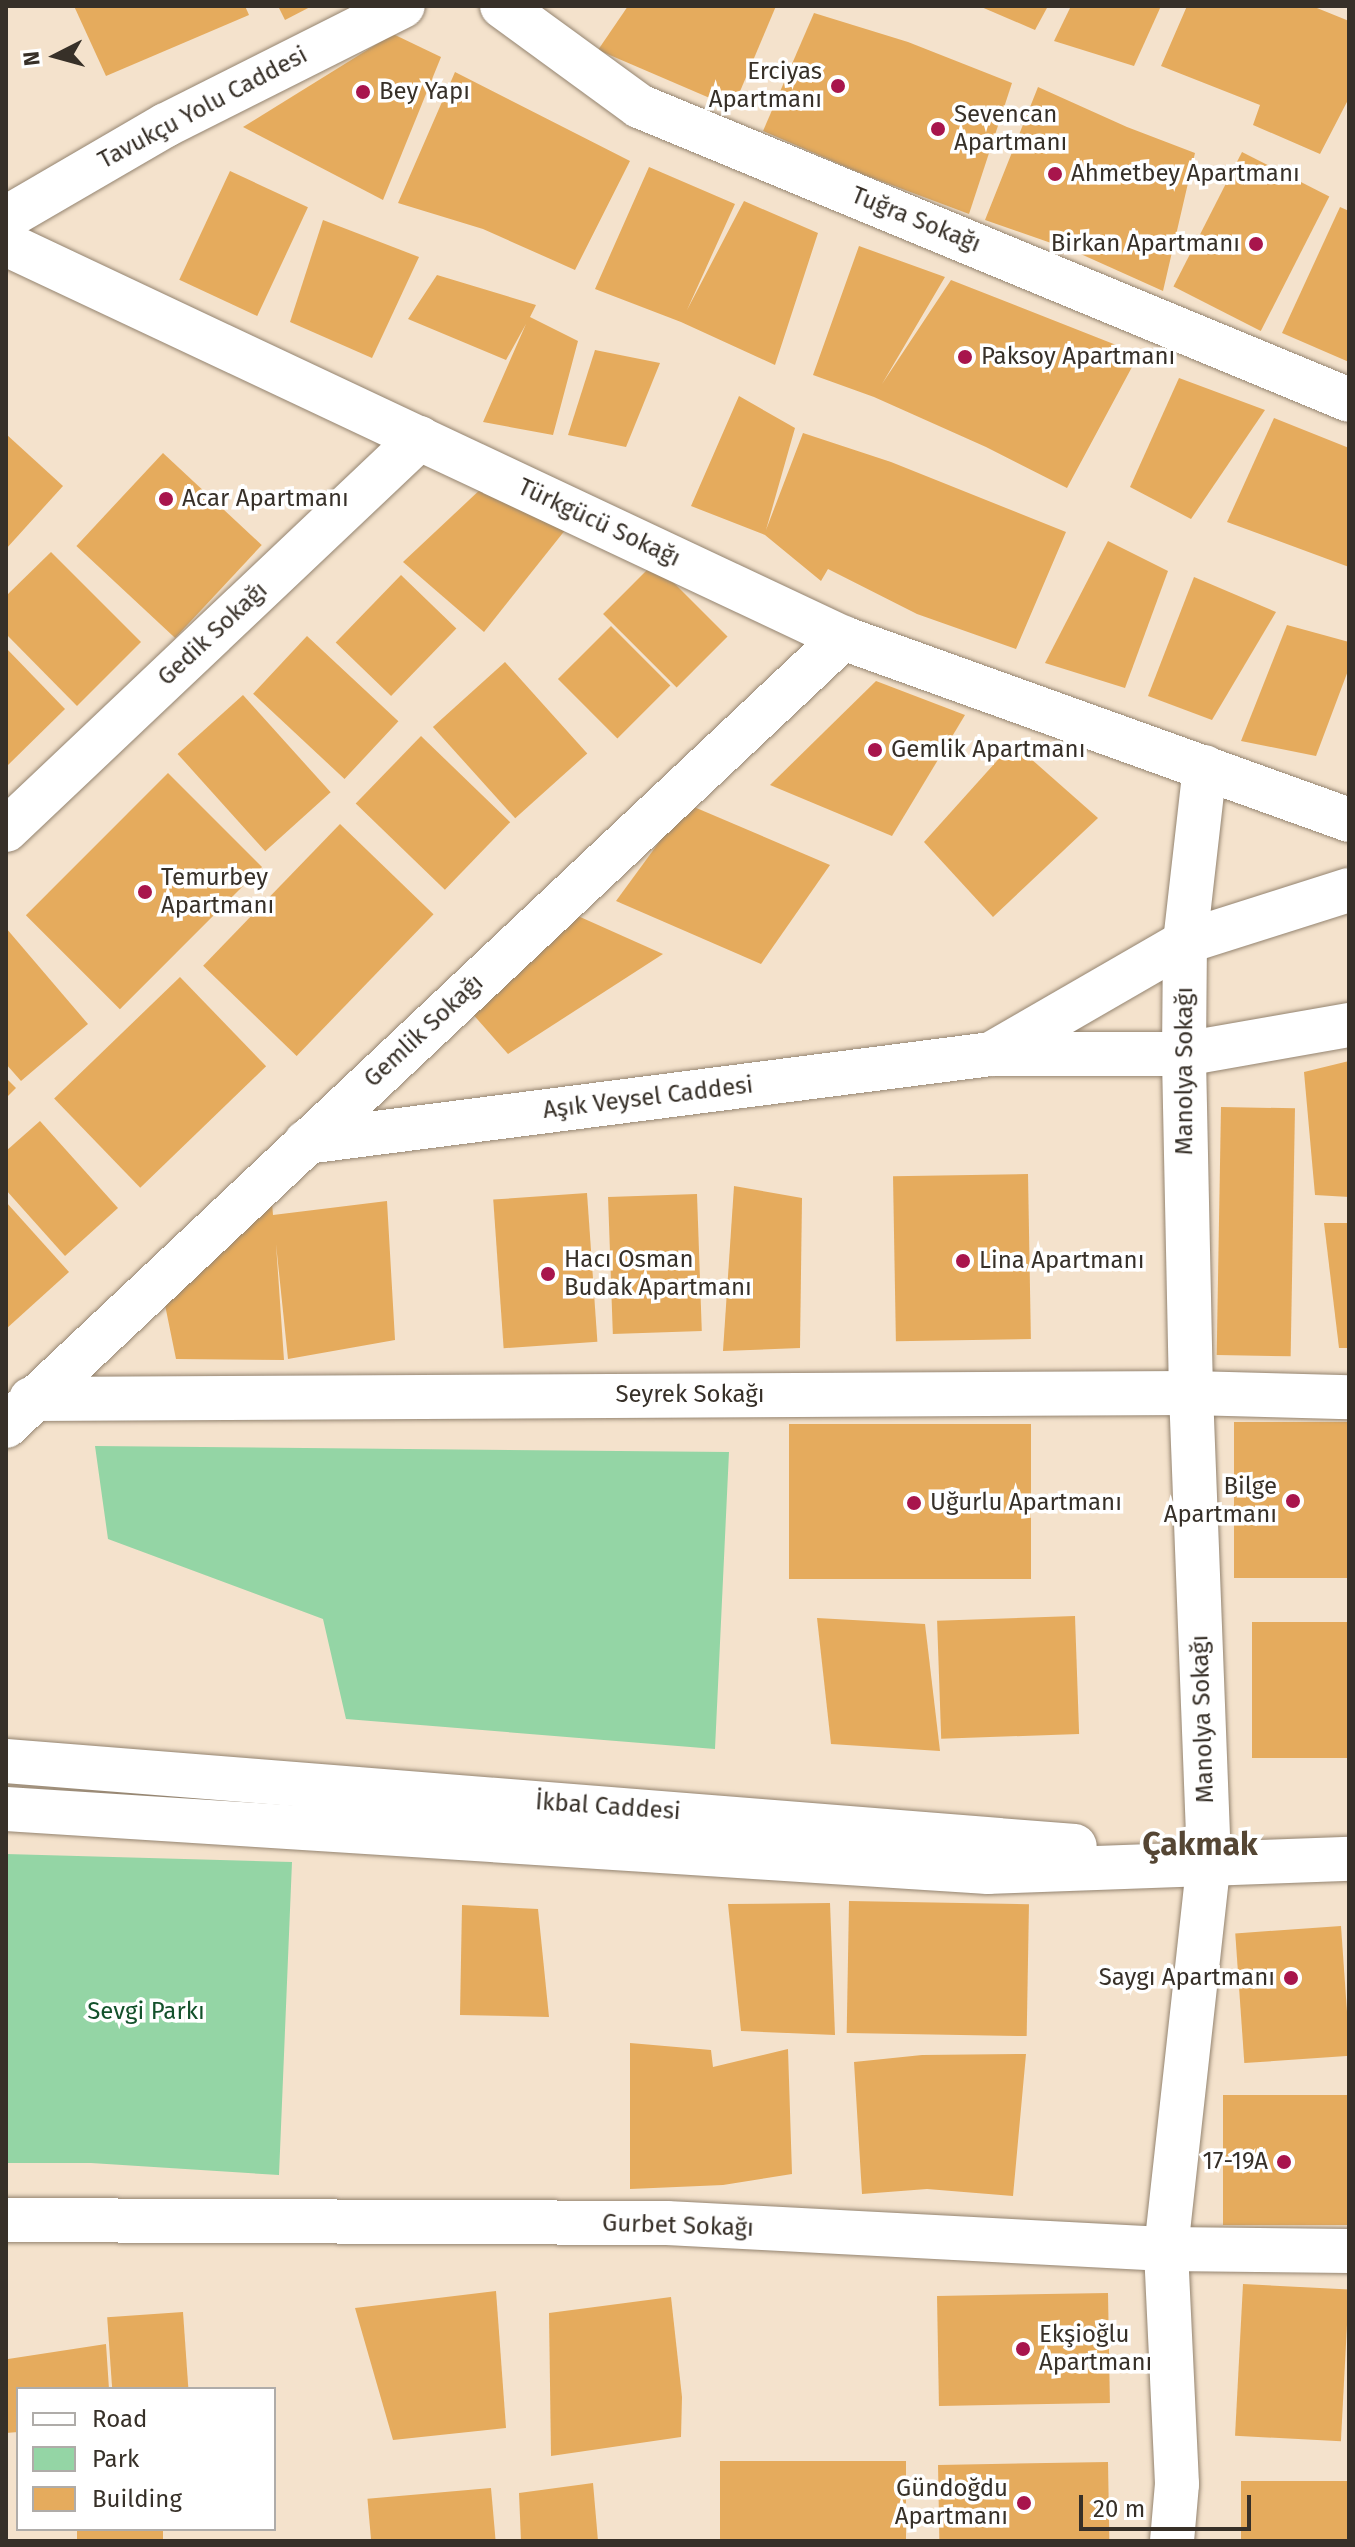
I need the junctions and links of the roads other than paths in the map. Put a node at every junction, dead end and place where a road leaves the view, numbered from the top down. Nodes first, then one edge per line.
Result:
1 (403, 6) edge
2 (502, 6) edge
3 (6, 218) edge
4 (6, 244) edge
5 (1349, 400) edge
6 (420, 438) junction
7 (843, 638) junction
8 (1205, 767) junction
9 (1349, 820) edge
10 (6, 830) edge
11 (1349, 890) edge
12 (1185, 942) junction
13 (1349, 1025) edge
14 (991, 1054) junction
15 (1184, 1054) junction
16 (306, 1142) junction
17 (1191, 1393) junction
18 (1349, 1397) edge
19 (19, 1412) edge
20 (6, 1761) edge
21 (6, 1809) edge
22 (1349, 1859) edge
23 (1209, 1861) junction
24 (6, 2220) edge
25 (1166, 2249) junction
26 (1349, 2251) edge
27 (1172, 2541) edge

1 - 3 street, Tavukçu Yolu Caddesi
2 - 5 street, Tuğra Sokağı
4 - 6 street, Türkgücü Sokağı
6 - 7 street, Türkgücü Sokağı
6 - 10 street, Gedik Sokağı
7 - 8 street, Türkgücü Sokağı
7 - 16 street, Gemlik Sokağı
8 - 9 street, Türkgücü Sokağı
8 - 12 street
11 - 12 street, Aşık Veysel Caddesi
12 - 14 street, Aşık Veysel Caddesi
12 - 15 street, Manolya Sokağı
13 - 15 street, Aşık Veysel Caddesi
14 - 15 street, Aşık Veysel Caddesi
14 - 16 street, Aşık Veysel Caddesi
15 - 17 street, Manolya Sokağı
16 - 19 street, Gemlik Sokağı
17 - 18 street, Seyrek Sokağı
17 - 19 street, Seyrek Sokağı
17 - 23 street, Manolya Sokağı
20 - 23 street, İkbal Caddesi
21 - 23 street, İkbal Caddesi
22 - 23 street, İkbal Caddesi
23 - 25 street, Manolya Sokağı
24 - 25 street, Gurbet Sokağı
25 - 26 street, Gurbet Sokağı
25 - 27 street, Manolya Sokağı

